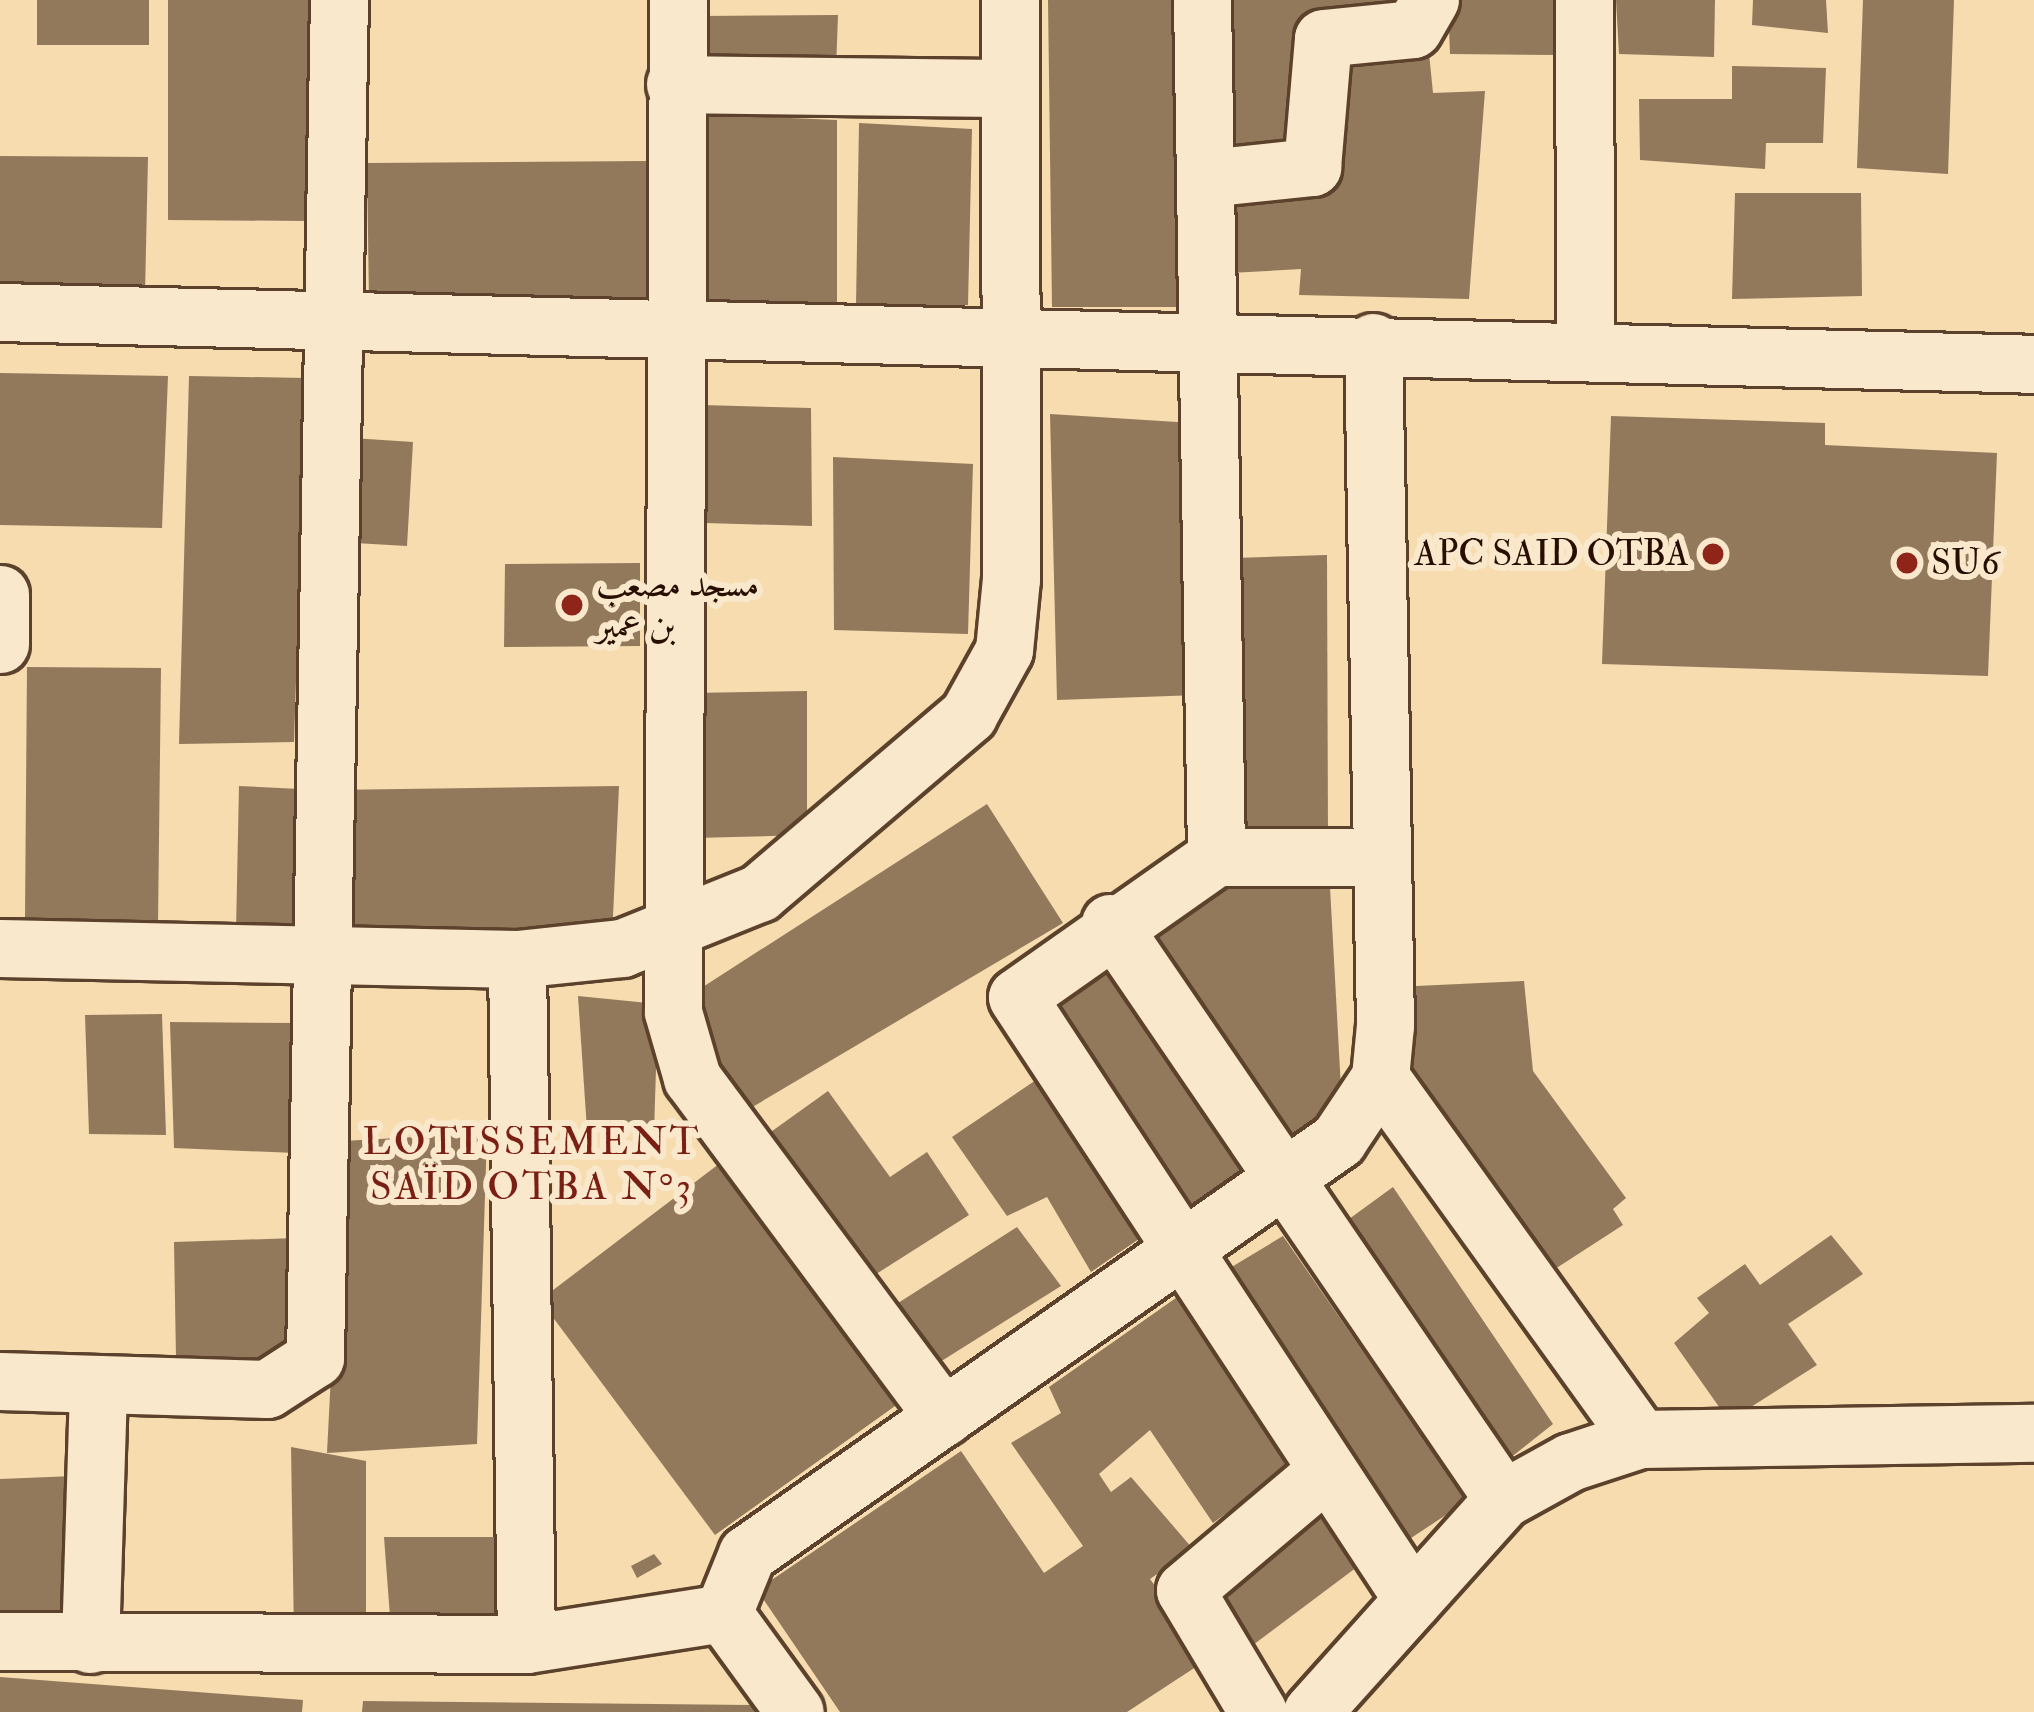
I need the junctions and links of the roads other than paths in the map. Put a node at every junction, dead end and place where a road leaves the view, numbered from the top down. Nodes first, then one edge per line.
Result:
1 (339, 0) edge
2 (678, 0) edge
3 (1010, 0) edge
4 (1202, 0) edge
5 (1430, 0) edge
6 (1584, 0) edge
7 (675, 84) junction
8 (1010, 88) junction
9 (1207, 178) junction
10 (0, 313) edge
11 (333, 322) junction
12 (670, 329) junction
13 (1010, 337) junction
14 (1211, 340) junction
15 (1373, 342) junction
16 (1585, 350) junction
17 (2034, 364) edge
18 (0, 594) edge
19 (0, 644) edge
20 (1382, 856) junction
21 (1216, 857) junction
22 (1110, 922) junction
23 (666, 936) junction
24 (0, 948) edge
25 (321, 955) junction
26 (517, 959) junction
27 (1380, 1077) junction
28 (1282, 1180) junction
29 (1183, 1249) junction
30 (0, 1381) edge
31 (98, 1384) junction
32 (944, 1417) junction
33 (2034, 1433) edge
34 (1640, 1439) junction
35 (1327, 1470) junction
36 (1503, 1499) junction
37 (1413, 1600) junction
38 (723, 1613) junction
39 (0, 1641) edge
40 (90, 1644) junction
41 (526, 1644) junction
42 (795, 1712) edge
43 (1258, 1712) edge
44 (1312, 1712) edge

1 - 11 street
2 - 7 street
3 - 8 street
4 - 9 street
5 - 9 street
6 - 16 street
7 - 8 street
7 - 12 street
8 - 13 street
9 - 14 street
10 - 11 street
11 - 12 street
11 - 25 street
12 - 13 street
12 - 23 street
13 - 14 street
13 - 23 street
14 - 15 street
14 - 21 street
15 - 16 street
15 - 20 street
16 - 17 street
18 - 19 street
20 - 21 street
20 - 27 street
21 - 22 street
22 - 28 street
22 - 29 street
23 - 26 street
23 - 32 street
24 - 25 street
25 - 26 street
25 - 31 street
26 - 41 street
27 - 28 street
27 - 34 street
28 - 29 street
28 - 36 street
29 - 32 street
29 - 35 street
30 - 31 street
31 - 40 street
32 - 38 street
33 - 34 street
34 - 36 street
35 - 37 street
35 - 43 street
36 - 37 street
37 - 44 street
38 - 41 street
38 - 42 street
39 - 40 street
40 - 41 street

